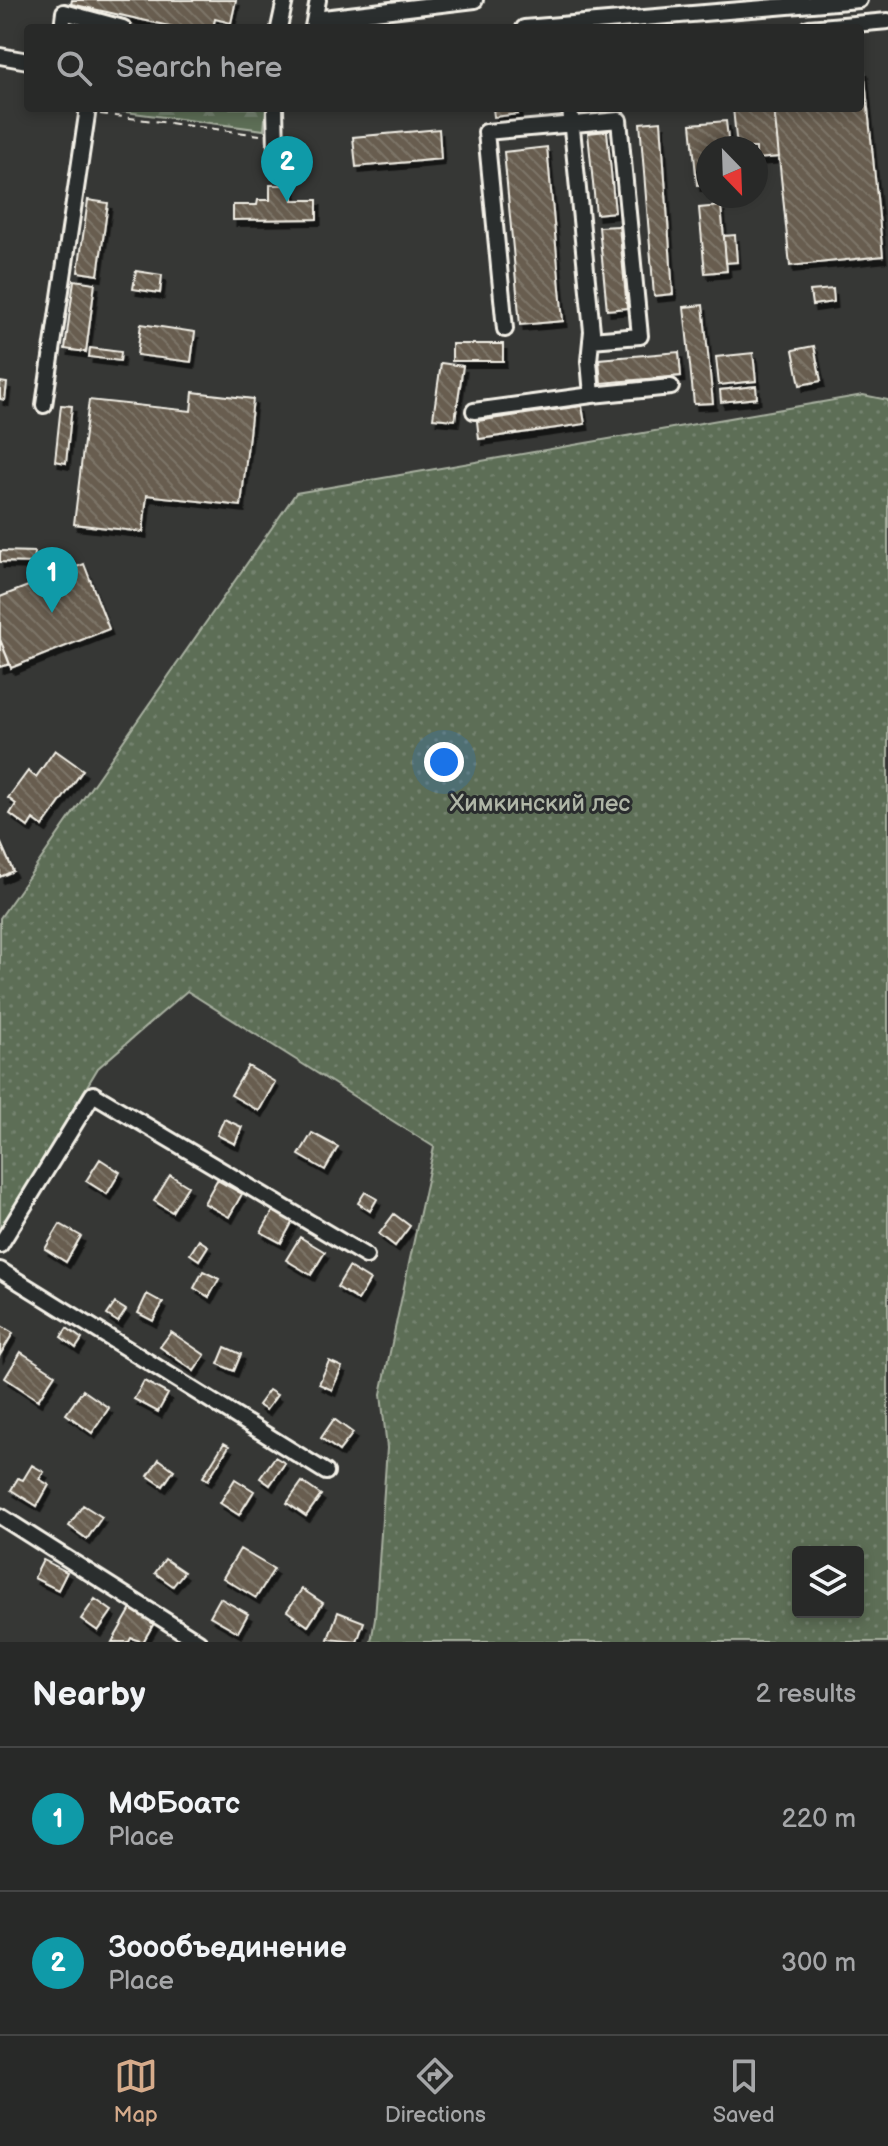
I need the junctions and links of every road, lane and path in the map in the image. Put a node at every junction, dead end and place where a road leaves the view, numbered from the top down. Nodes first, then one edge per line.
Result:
1 (285, 0) edge
2 (318, 0) edge
3 (475, 0) edge
4 (859, 0) edge
5 (888, 21) edge
6 (62, 24) edge
7 (108, 24) edge
8 (280, 24) edge
9 (314, 24) edge
10 (572, 24) edge
11 (854, 24) edge
12 (0, 56) edge
13 (24, 60) edge
14 (87, 112) edge
15 (98, 112) edge
16 (275, 112) edge
17 (570, 112) edge
18 (571, 124) junction
19 (276, 143) joint
20 (505, 329) dead end
21 (591, 340) junction
22 (671, 387) dead end
23 (592, 395) junction
24 (44, 405) dead end
25 (474, 411) dead end
26 (0, 1245) edge
27 (366, 1256) dead end
28 (0, 1270) edge
29 (326, 1472) dead end
30 (0, 1516) edge
31 (199, 1642) edge

1 - 8 street
2 - 9 street
3 - 9 street
4 - 10 street
5 - 11 street
6 - 7 street
12 - 13 street
14 - 24 street
15 - 19 path
16 - 19 street
17 - 18 street
18 - 20 street
18 - 21 street
18 - 21 street
21 - 23 street
22 - 23 street
23 - 25 street
26 - 27 street
28 - 29 street
30 - 31 street

